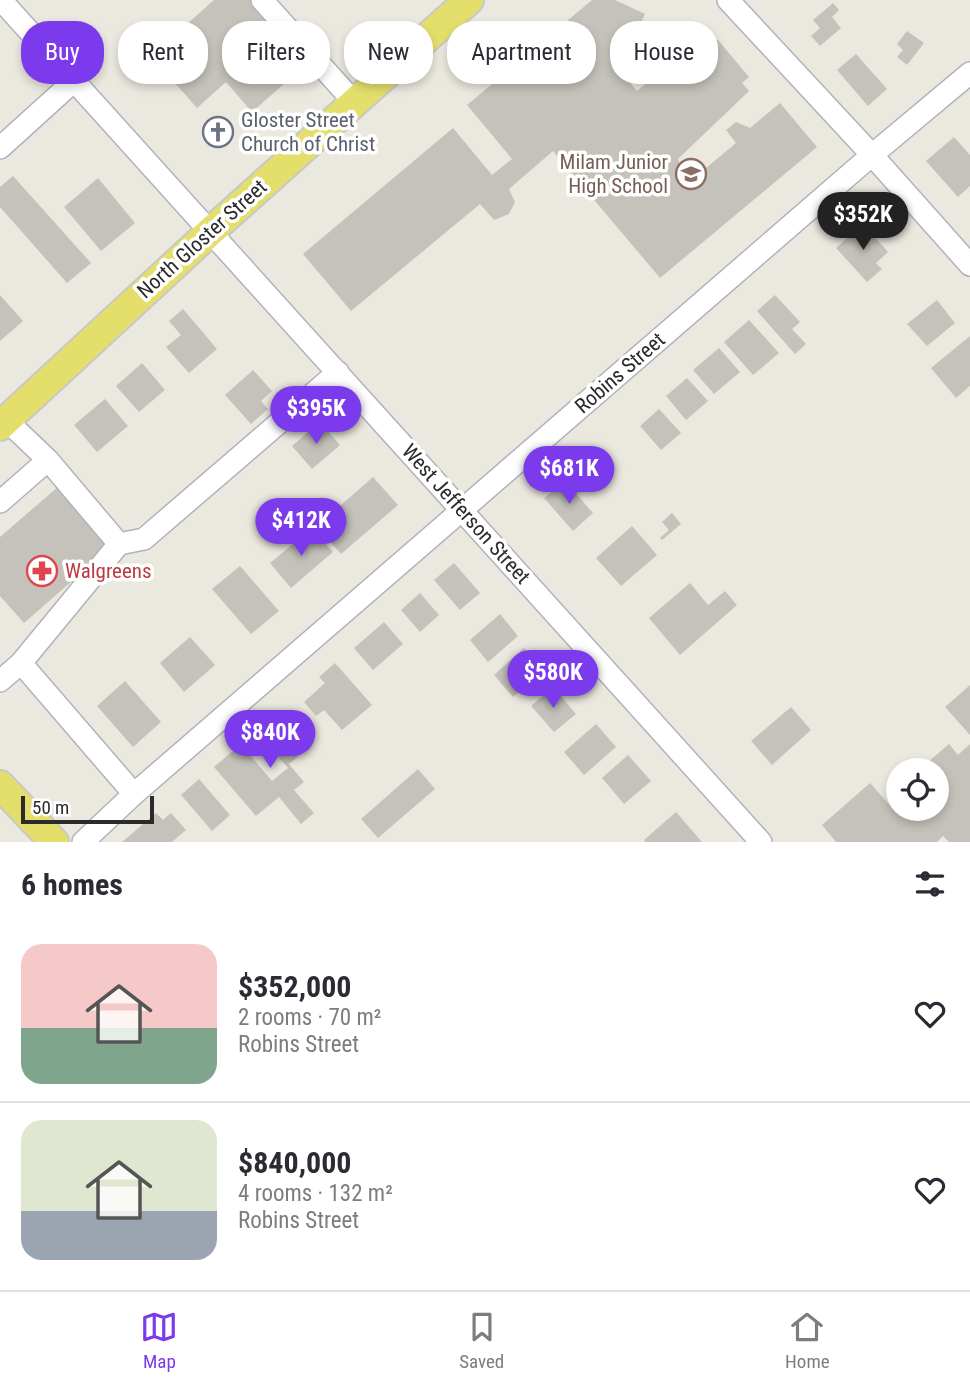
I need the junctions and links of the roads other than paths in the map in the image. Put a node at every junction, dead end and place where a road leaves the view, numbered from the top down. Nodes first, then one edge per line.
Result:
1 (1, 0) edge
2 (262, 0) edge
3 (469, 0) edge
4 (728, 0) edge
5 (21, 22) edge
6 (970, 73) edge
7 (71, 84) edge
8 (79, 84) edge
9 (354, 102) junction
10 (0, 148) edge
11 (872, 155) junction
12 (211, 231) junction
13 (970, 265) edge
14 (338, 372) junction
15 (3, 423) edge
16 (48, 460) junction
17 (0, 502) edge
18 (462, 510) junction
19 (119, 544) junction
20 (21, 663) junction
21 (0, 681) edge
22 (0, 785) edge
23 (134, 794) junction
24 (54, 842) edge
25 (83, 842) edge
26 (761, 842) edge

1 - 5 street, West Jefferson Street
2 - 9 street
3 - 9 main road, North Gloster Street
4 - 11 street
6 - 11 street, Robins Street
7 - 10 street
8 - 12 street, West Jefferson Street
9 - 12 main road, North Gloster Street
11 - 13 street
11 - 18 street, Robins Street
12 - 14 street, West Jefferson Street
12 - 15 main road, North Gloster Street
14 - 18 street, West Jefferson Street
14 - 19 street
15 - 16 street
16 - 17 street
16 - 19 street
18 - 23 street, Robins Street
18 - 26 street, West Jefferson Street
19 - 20 street
20 - 21 street
20 - 23 street
22 - 24 main road
23 - 25 street, Robins Street

